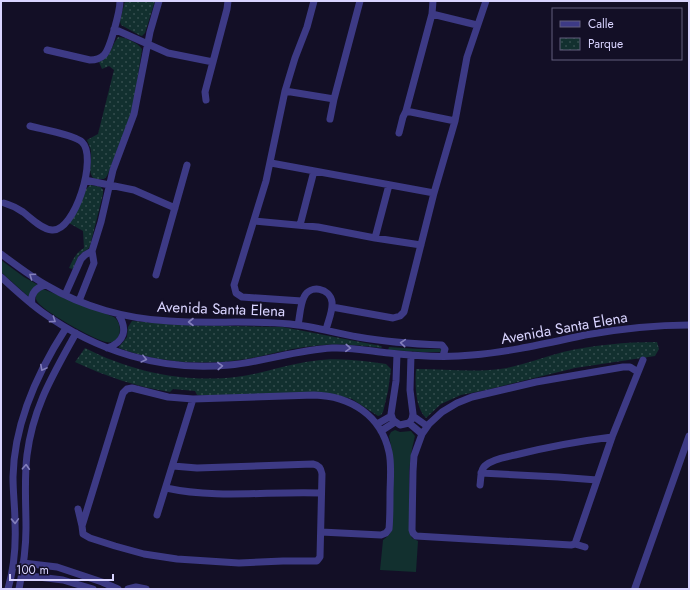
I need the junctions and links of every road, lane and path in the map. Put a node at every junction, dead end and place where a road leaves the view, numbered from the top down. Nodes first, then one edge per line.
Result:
1 (120, 1) edge
2 (159, 1) edge
3 (228, 1) edge
4 (314, 1) edge
5 (360, 1) edge
6 (434, 1) edge
7 (486, 1) edge
8 (432, 14) junction
9 (477, 25) junction
10 (114, 29) junction
11 (147, 44) junction
12 (47, 50) dead end
13 (214, 62) junction
14 (285, 91) junction
15 (334, 99) junction
16 (206, 100) dead end
17 (406, 111) junction
18 (330, 119) dead end
19 (455, 121) junction
20 (30, 126) dead end
21 (398, 133) dead end
22 (271, 163) junction
23 (187, 165) dead end
24 (314, 171) junction
25 (85, 180) junction
26 (110, 185) junction
27 (389, 185) junction
28 (434, 193) junction
29 (4, 203) dead end
30 (175, 208) junction
31 (254, 221) junction
32 (300, 225) junction
33 (375, 238) junction
34 (421, 245) junction
35 (92, 251) junction
36 (1, 254) edge
37 (156, 275) dead end
38 (1, 277) edge
39 (46, 285) junction
40 (65, 295) junction
41 (78, 300) junction
42 (302, 301) junction
43 (32, 304) junction
44 (332, 306) junction
45 (118, 314) junction
46 (298, 325) junction
47 (689, 325) edge
48 (66, 328) junction
49 (326, 330) junction
50 (76, 334) junction
51 (107, 348) junction
52 (397, 354) junction
53 (410, 355) junction
54 (443, 356) junction
55 (643, 360) dead end
56 (638, 372) junction
57 (193, 399) junction
58 (413, 416) junction
59 (393, 419) junction
60 (409, 422) junction
61 (377, 424) junction
62 (427, 426) junction
63 (381, 431) junction
64 (422, 434) junction
65 (689, 436) edge
66 (612, 437) junction
67 (173, 466) junction
68 (481, 474) junction
69 (597, 480) junction
70 (13, 485) junction
71 (26, 485) junction
72 (480, 485) dead end
73 (166, 488) junction
74 (321, 492) junction
75 (14, 496) junction
76 (26, 496) junction
77 (78, 510) dead end
78 (158, 515) dead end
79 (82, 526) junction
80 (321, 532) junction
81 (575, 544) junction
82 (585, 547) dead end
83 (24, 563) junction
84 (22, 575) junction
85 (8, 589) edge
86 (19, 589) edge
87 (93, 589) edge
88 (118, 589) edge
89 (128, 589) edge
90 (146, 589) edge
91 (634, 589) edge

1 - 10 street
2 - 11 street
3 - 13 street
4 - 14 street
5 - 15 street
6 - 8 street
7 - 9 street
8 - 9 street
8 - 17 street
9 - 19 street
10 - 11 street
10 - 12 street
11 - 13 street
11 - 26 street
13 - 16 street
14 - 15 street
14 - 22 street
15 - 18 street
17 - 19 street
17 - 21 street
19 - 28 street
20 - 25 street
22 - 24 street
22 - 31 street
23 - 30 street
24 - 27 street
24 - 32 street
25 - 26 street
25 - 29 street
26 - 30 street
26 - 35 street
27 - 28 street
27 - 33 street
28 - 34 street
30 - 37 street
31 - 32 street
31 - 42 street
32 - 33 street
33 - 34 street
34 - 44 street
35 - 40 street
35 - 41 street
39 -> 36 street, Avenida Santa Elena
38 - 43 street, Avenida Santa Elena
39 - 40 street, Avenida Santa Elena
39 - 43 street
40 - 41 street, Avenida Santa Elena
41 - 45 street, Avenida Santa Elena
42 - 44 street
42 - 46 street
43 -> 48 street, Avenida Santa Elena
44 - 49 street
46 -> 45 street, Avenida Santa Elena
45 - 51 street
46 - 49 street, Avenida Santa Elena
47 - 54 street, Avenida Santa Elena
48 - 50 street, Avenida Santa Elena
48 -> 70 street
54 -> 49 street, Avenida Santa Elena
50 - 51 street, Avenida Santa Elena
71 -> 50 street
51 -> 52 street, Avenida Santa Elena
52 - 53 street, Avenida Santa Elena
52 - 59 street
53 - 54 street, Avenida Santa Elena
53 - 58 street
55 - 56 street
56 - 62 street
56 - 66 street
57 - 61 street
57 - 67 street
57 - 79 street
58 - 60 street
58 - 62 street
59 - 60 street
59 - 61 street
59 - 63 street
60 - 64 street
61 - 63 street
62 - 64 street
63 - 80 street
64 - 81 street
65 - 91 street
66 - 68 street
66 - 69 street
67 - 73 street
67 - 74 street
68 - 69 street
68 - 72 street
69 - 81 street
70 - 71 street
70 - 75 street
71 - 76 street
73 - 74 street
73 - 78 street
74 - 80 street
75 - 76 street
75 -> 85 street
76 - 83 street
77 - 79 street
79 - 80 street
81 - 82 street
83 - 84 street
83 - 88 street
84 - 86 street
84 - 87 street
89 - 90 street

